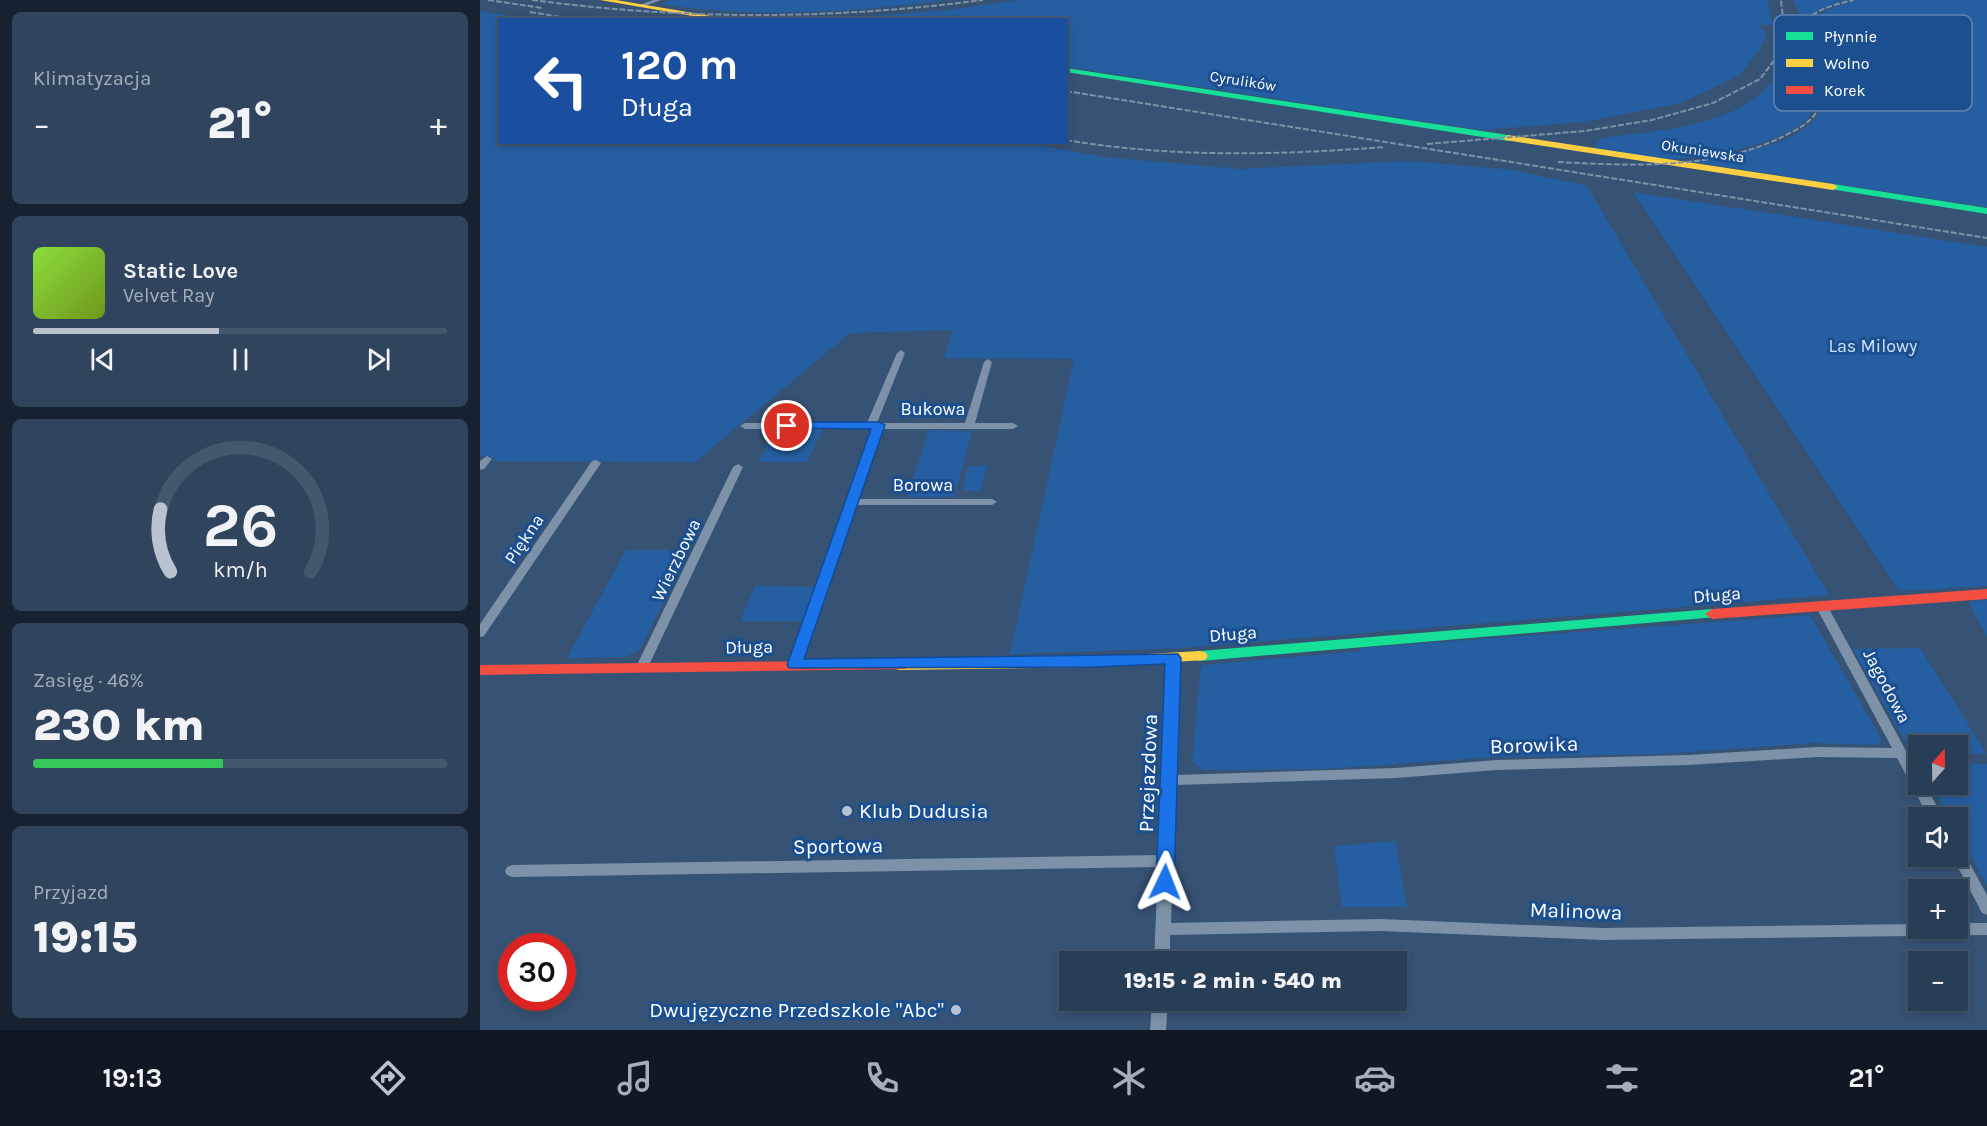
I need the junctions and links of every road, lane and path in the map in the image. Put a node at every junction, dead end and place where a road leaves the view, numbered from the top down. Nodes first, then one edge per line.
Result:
1 (603, 0) edge
2 (658, 0) edge
3 (646, 3) edge
4 (722, 18) edge
5 (1068, 70) edge
6 (1415, 124) joint
7 (1987, 211) edge
8 (901, 353) dead end
9 (988, 362) dead end
10 (875, 425) junction
11 (746, 426) dead end
12 (969, 426) junction
13 (1013, 426) dead end
14 (596, 463) dead end
15 (738, 467) dead end
16 (853, 502) junction
17 (992, 502) dead end
18 (1987, 594) edge
19 (1821, 604) junction
20 (480, 633) edge
21 (1173, 658) junction
22 (795, 665) junction
23 (642, 667) junction
24 (480, 670) edge
25 (1901, 753) junction
26 (1169, 780) junction
27 (1930, 807) edge
28 (1166, 861) junction
29 (1964, 867) edge
30 (512, 871) dead end
31 (1987, 909) edge
32 (1164, 929) junction
33 (1987, 929) edge
34 (1163, 951) edge
35 (1159, 1011) edge
36 (1158, 1030) edge

1 - 3 main road
2 - 3 street
3 - 4 main road
5 - 6 main road, Cyrulików
6 - 7 main road, Okuniewska
8 - 10 street
9 - 12 street
10 - 11 street, Bukowa
10 - 12 street, Bukowa
10 - 16 street
12 - 13 street, Bukowa
14 - 20 street, Piękna
15 - 23 street, Wierzbowa
16 - 17 street, Borowa
16 - 22 street
18 - 19 main road, Długa
19 - 21 main road, Długa
19 - 25 street, Jagodowa
21 - 22 main road, Długa
21 - 26 street, Przejazdowa
22 - 23 main road, Długa
23 - 24 main road, Długa
25 - 26 street, Borowika
25 - 27 street, Jagodowa
26 - 28 street, Przejazdowa
28 - 30 street, Sportowa
28 - 32 street, Przejazdowa
29 - 31 street
32 - 33 street, Malinowa
32 - 34 street, Przejazdowa
35 - 36 street

